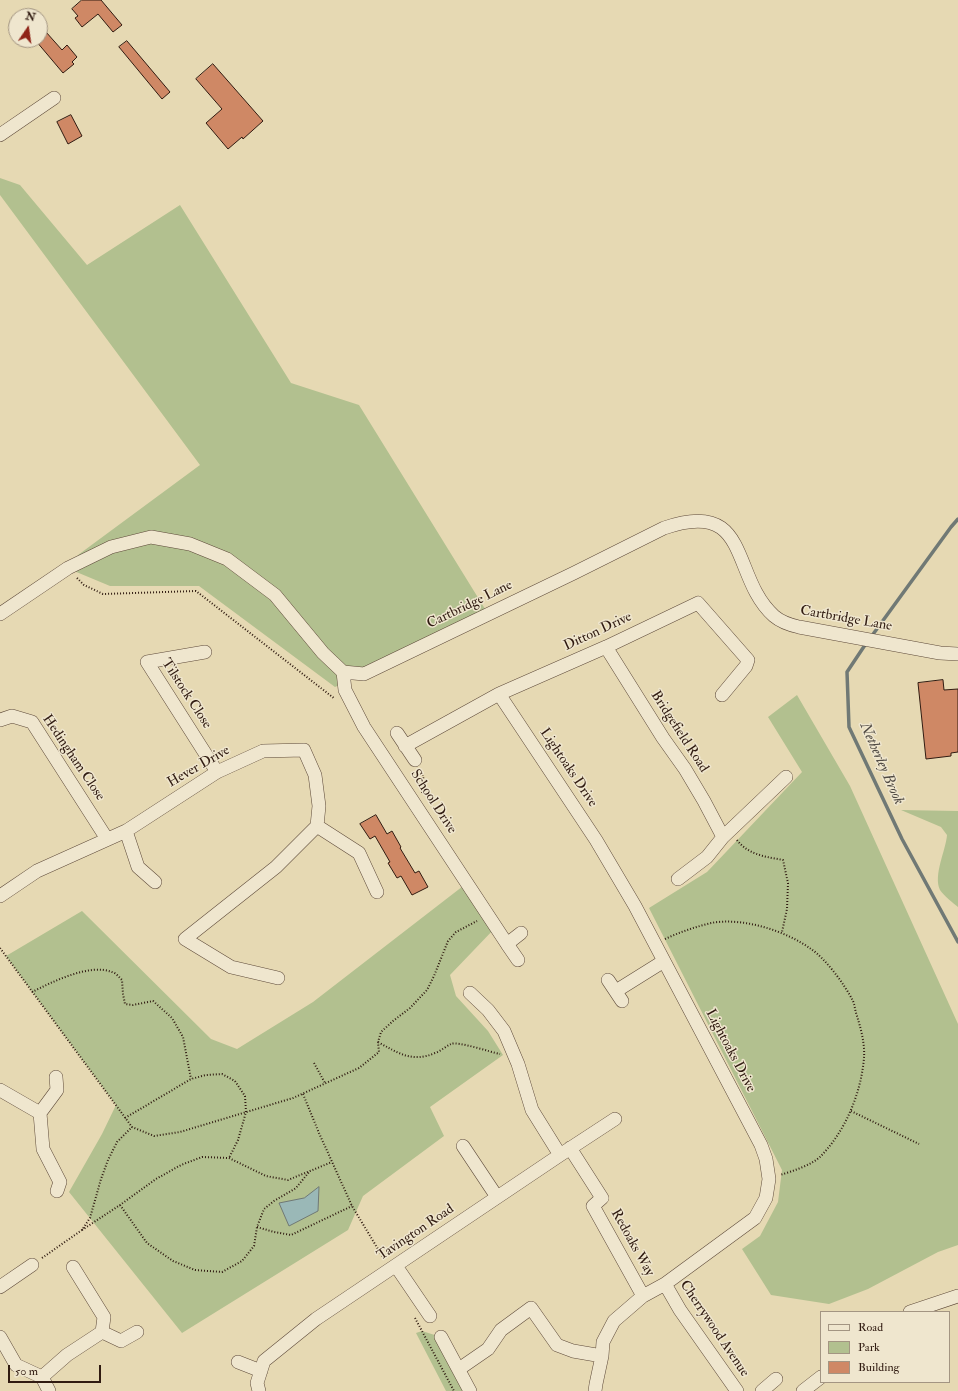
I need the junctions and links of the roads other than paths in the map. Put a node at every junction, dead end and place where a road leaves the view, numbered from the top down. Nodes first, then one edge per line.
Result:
1 (54, 98) dead end
2 (0, 135) edge
3 (0, 614) edge
4 (606, 647) junction
5 (205, 652) dead end
6 (958, 654) edge
7 (342, 672) junction
8 (499, 694) junction
9 (722, 695) dead end
10 (0, 720) edge
11 (397, 733) dead end
12 (405, 746) junction
13 (414, 760) dead end
14 (217, 772) junction
15 (786, 777) dead end
16 (317, 826) junction
17 (126, 831) junction
18 (726, 833) junction
19 (107, 839) junction
20 (678, 879) dead end
21 (155, 882) dead end
22 (376, 892) dead end
23 (0, 896) edge
24 (522, 933) dead end
25 (507, 944) junction
26 (518, 960) dead end
27 (664, 961) junction
28 (278, 978) dead end
29 (608, 980) dead end
30 (470, 993) dead end
31 (56, 1077) dead end
32 (0, 1090) edge
33 (40, 1113) junction
34 (615, 1119) dead end
35 (463, 1146) dead end
36 (565, 1151) junction
37 (58, 1191) dead end
38 (497, 1197) junction
39 (32, 1265) road end
40 (73, 1267) dead end
41 (393, 1268) junction
42 (665, 1284) junction
43 (0, 1287) edge
44 (643, 1296) junction
45 (958, 1296) edge
46 (913, 1311) edge
47 (430, 1316) dead end
48 (102, 1332) junction
49 (137, 1332) dead end
50 (0, 1337) edge
51 (441, 1337) dead end
52 (602, 1356) junction
53 (238, 1362) dead end
54 (458, 1369) junction
55 (261, 1371) junction
56 (42, 1377) junction
57 (820, 1378) edge
58 (776, 1379) dead end
59 (49, 1391) edge
60 (259, 1391) edge
61 (470, 1391) edge
62 (595, 1391) edge
63 (737, 1391) edge
64 (762, 1391) edge
65 (802, 1391) edge

1 - 2 street
3 - 7 street
4 - 8 street, Ditton Drive
4 - 9 street, Ditton Drive
4 - 18 street, Bridgefield Road
5 - 14 street, Tilstock Close
6 - 7 street, Cartbridge Lane
7 - 25 street, School Drive
8 - 12 street, Ditton Drive
8 - 27 street, Lightoaks Drive
10 - 19 street, Hedingham Close
11 - 12 street
12 - 13 street
14 - 16 street, Hever Drive
14 - 17 street, Hever Drive
15 - 18 street
16 - 22 street
16 - 28 street
17 - 19 street, Hever Drive
17 - 21 street
18 - 20 street
19 - 23 street, Hever Drive
24 - 25 street
25 - 26 street, School Drive
27 - 29 street
27 - 42 street, Lightoaks Drive
30 - 36 street
31 - 33 street
32 - 33 street
33 - 37 street
34 - 36 street, Tavington Road
35 - 38 street
36 - 38 street, Tavington Road
36 - 44 street, Redoaks Way
38 - 41 street, Tavington Road
39 - 43 street
40 - 48 street
41 - 47 street
41 - 55 street, Tavington Road
42 - 44 street, Lightoaks Drive
42 - 63 street, Cherrywood Avenue
44 - 52 street, Lightoaks Drive
45 - 46 street
48 - 49 street
48 - 56 street
50 - 56 street
51 - 54 street
52 - 54 street
52 - 62 street, Lightoaks Drive
53 - 55 street
54 - 61 street
55 - 60 street, Tavington Road
56 - 59 street
57 - 65 street
58 - 64 street

